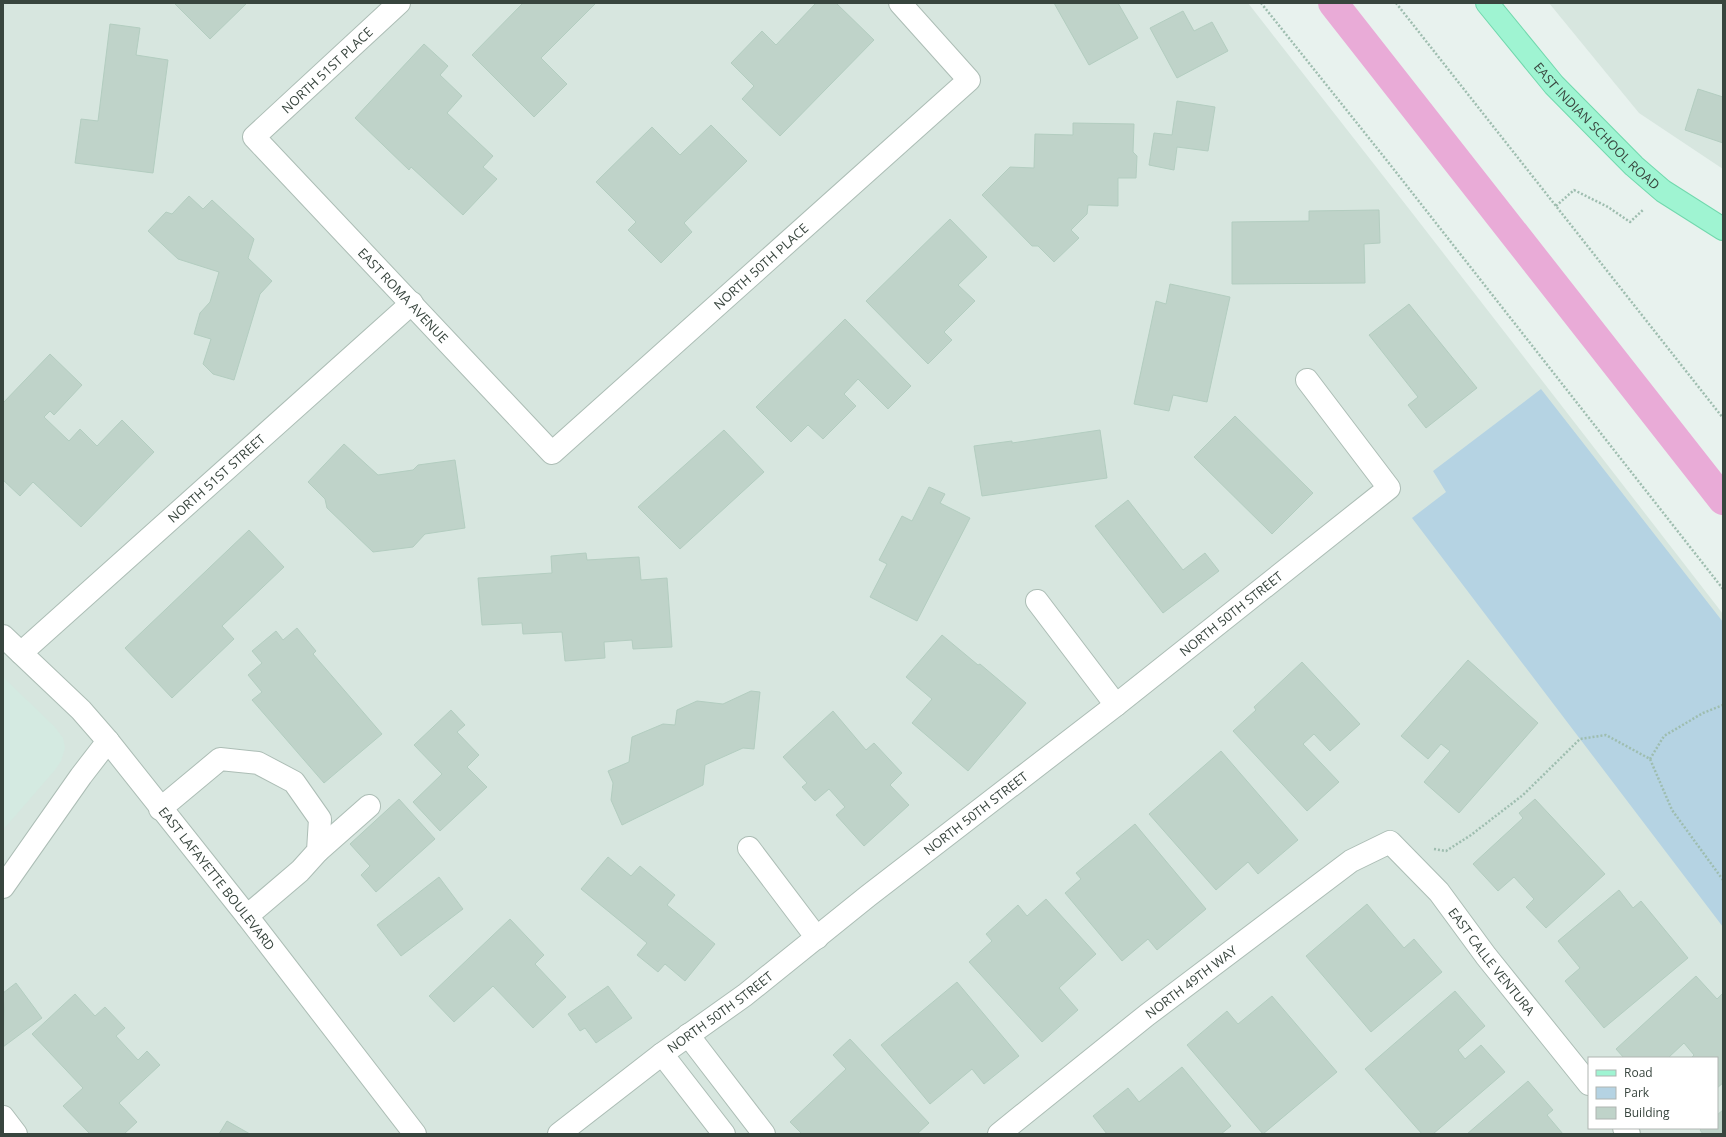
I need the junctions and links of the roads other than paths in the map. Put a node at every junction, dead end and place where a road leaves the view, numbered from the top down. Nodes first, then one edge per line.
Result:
1 (399, 3) edge
2 (900, 3) edge
3 (1487, 3) edge
4 (254, 137) joint
5 (1723, 229) edge
6 (412, 303) junction
7 (1307, 380) dead end
8 (552, 453) joint
9 (1037, 601) dead end
10 (3, 636) edge
11 (21, 653) junction
12 (1116, 705) junction
13 (108, 741) junction
14 (369, 806) dead end
15 (160, 809) junction
16 (1390, 842) joint
17 (749, 848) dead end
18 (318, 851) junction
19 (3, 887) edge
20 (247, 916) junction
21 (817, 938) junction
22 (688, 1035) junction
23 (662, 1054) junction
24 (1588, 1083) edge
25 (3, 1117) edge
26 (754, 1131) edge
27 (16, 1134) edge
28 (415, 1134) edge
29 (559, 1134) edge
30 (724, 1134) edge
31 (999, 1134) edge

1 - 4 street, NORTH 51ST PLACE
2 - 8 street, NORTH 50TH PLACE
3 - 5 main road, EAST INDIAN SCHOOL ROAD
4 - 6 street, EAST ROMA AVENUE
6 - 8 street, EAST ROMA AVENUE
6 - 11 street, NORTH 51ST STREET
7 - 12 street, NORTH 50TH STREET
9 - 12 street
10 - 11 street, EAST LAFAYETTE BOULEVARD
11 - 13 street, EAST LAFAYETTE BOULEVARD
12 - 21 street, NORTH 50TH STREET
13 - 15 street, EAST LAFAYETTE BOULEVARD
13 - 19 street
14 - 18 street
15 - 18 street
15 - 20 street, EAST LAFAYETTE BOULEVARD
16 - 24 street, EAST CALLE VENTURA
16 - 31 street, NORTH 49TH WAY
17 - 21 street
18 - 20 street
20 - 28 street, EAST LAFAYETTE BOULEVARD
21 - 22 street, NORTH 50TH STREET
22 - 23 street, NORTH 50TH STREET
22 - 26 street
23 - 29 street, NORTH 50TH STREET
23 - 30 street
25 - 27 street

